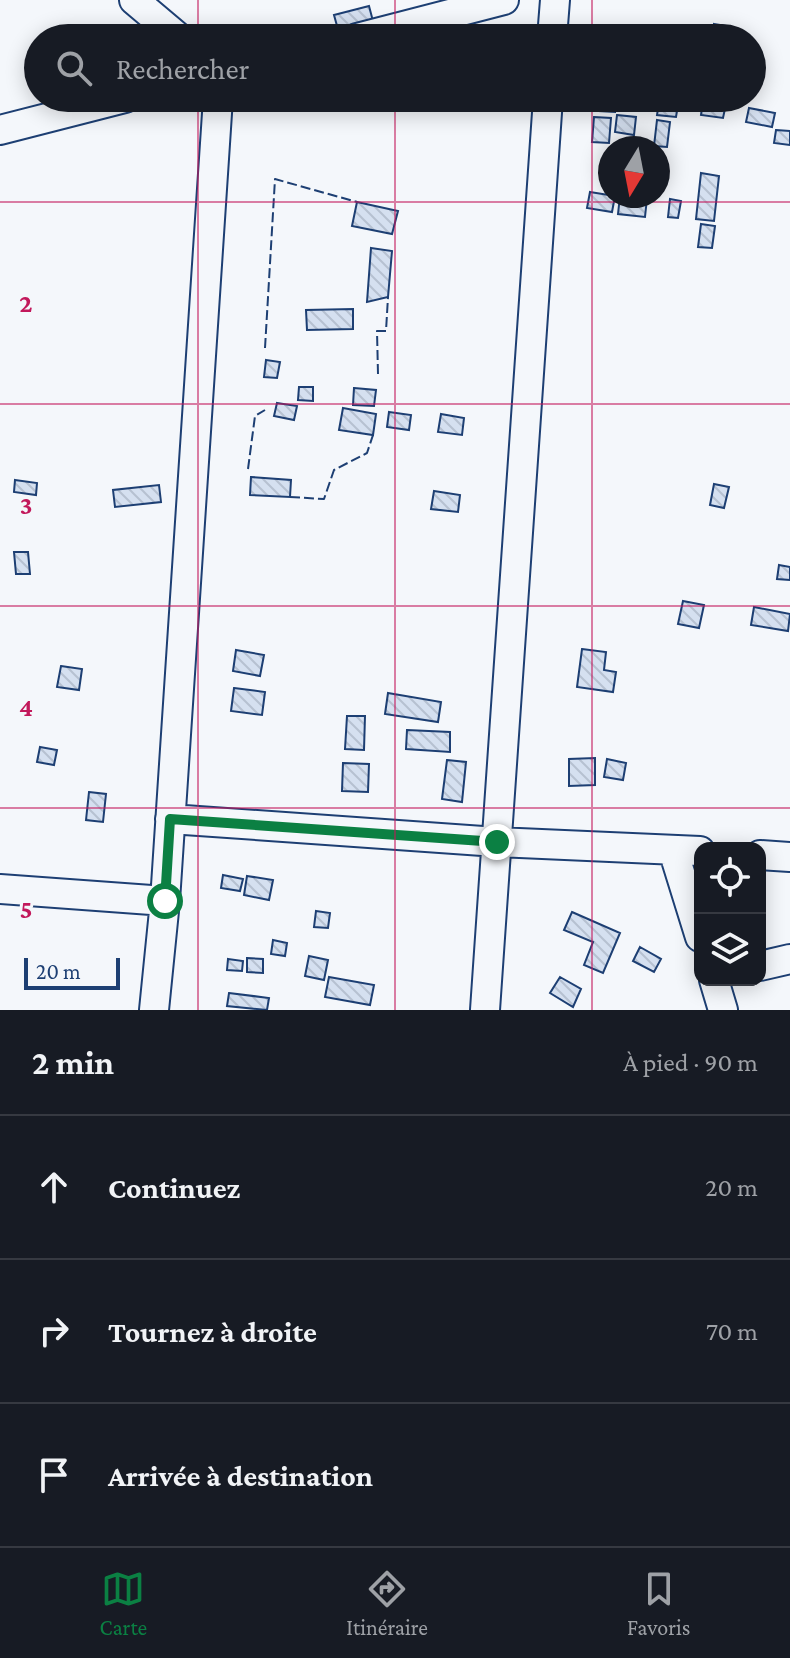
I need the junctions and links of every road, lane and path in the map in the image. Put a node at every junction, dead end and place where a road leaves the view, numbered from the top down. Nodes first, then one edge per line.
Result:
1 (134, 0) edge
2 (504, 0) edge
3 (555, 0) edge
4 (162, 24) edge
5 (411, 24) edge
6 (553, 24) edge
7 (70, 112) edge
8 (217, 112) edge
9 (547, 112) edge
10 (0, 130) edge
11 (170, 819) junction
12 (497, 842) junction
13 (686, 850) edge
14 (766, 855) edge
15 (790, 857) edge
16 (0, 889) edge
17 (165, 901) junction
18 (696, 914) edge
19 (790, 959) edge
20 (766, 965) edge
21 (716, 986) edge
22 (154, 1010) edge
23 (485, 1010) edge
24 (723, 1010) edge

1 - 4 street
2 - 5 street
3 - 6 street
7 - 10 street
8 - 11 street
9 - 12 street
11 - 12 street
11 - 17 street
12 - 13 street
12 - 23 street
13 - 18 street
14 - 15 street
16 - 17 street
17 - 22 street
19 - 20 street
21 - 24 street

